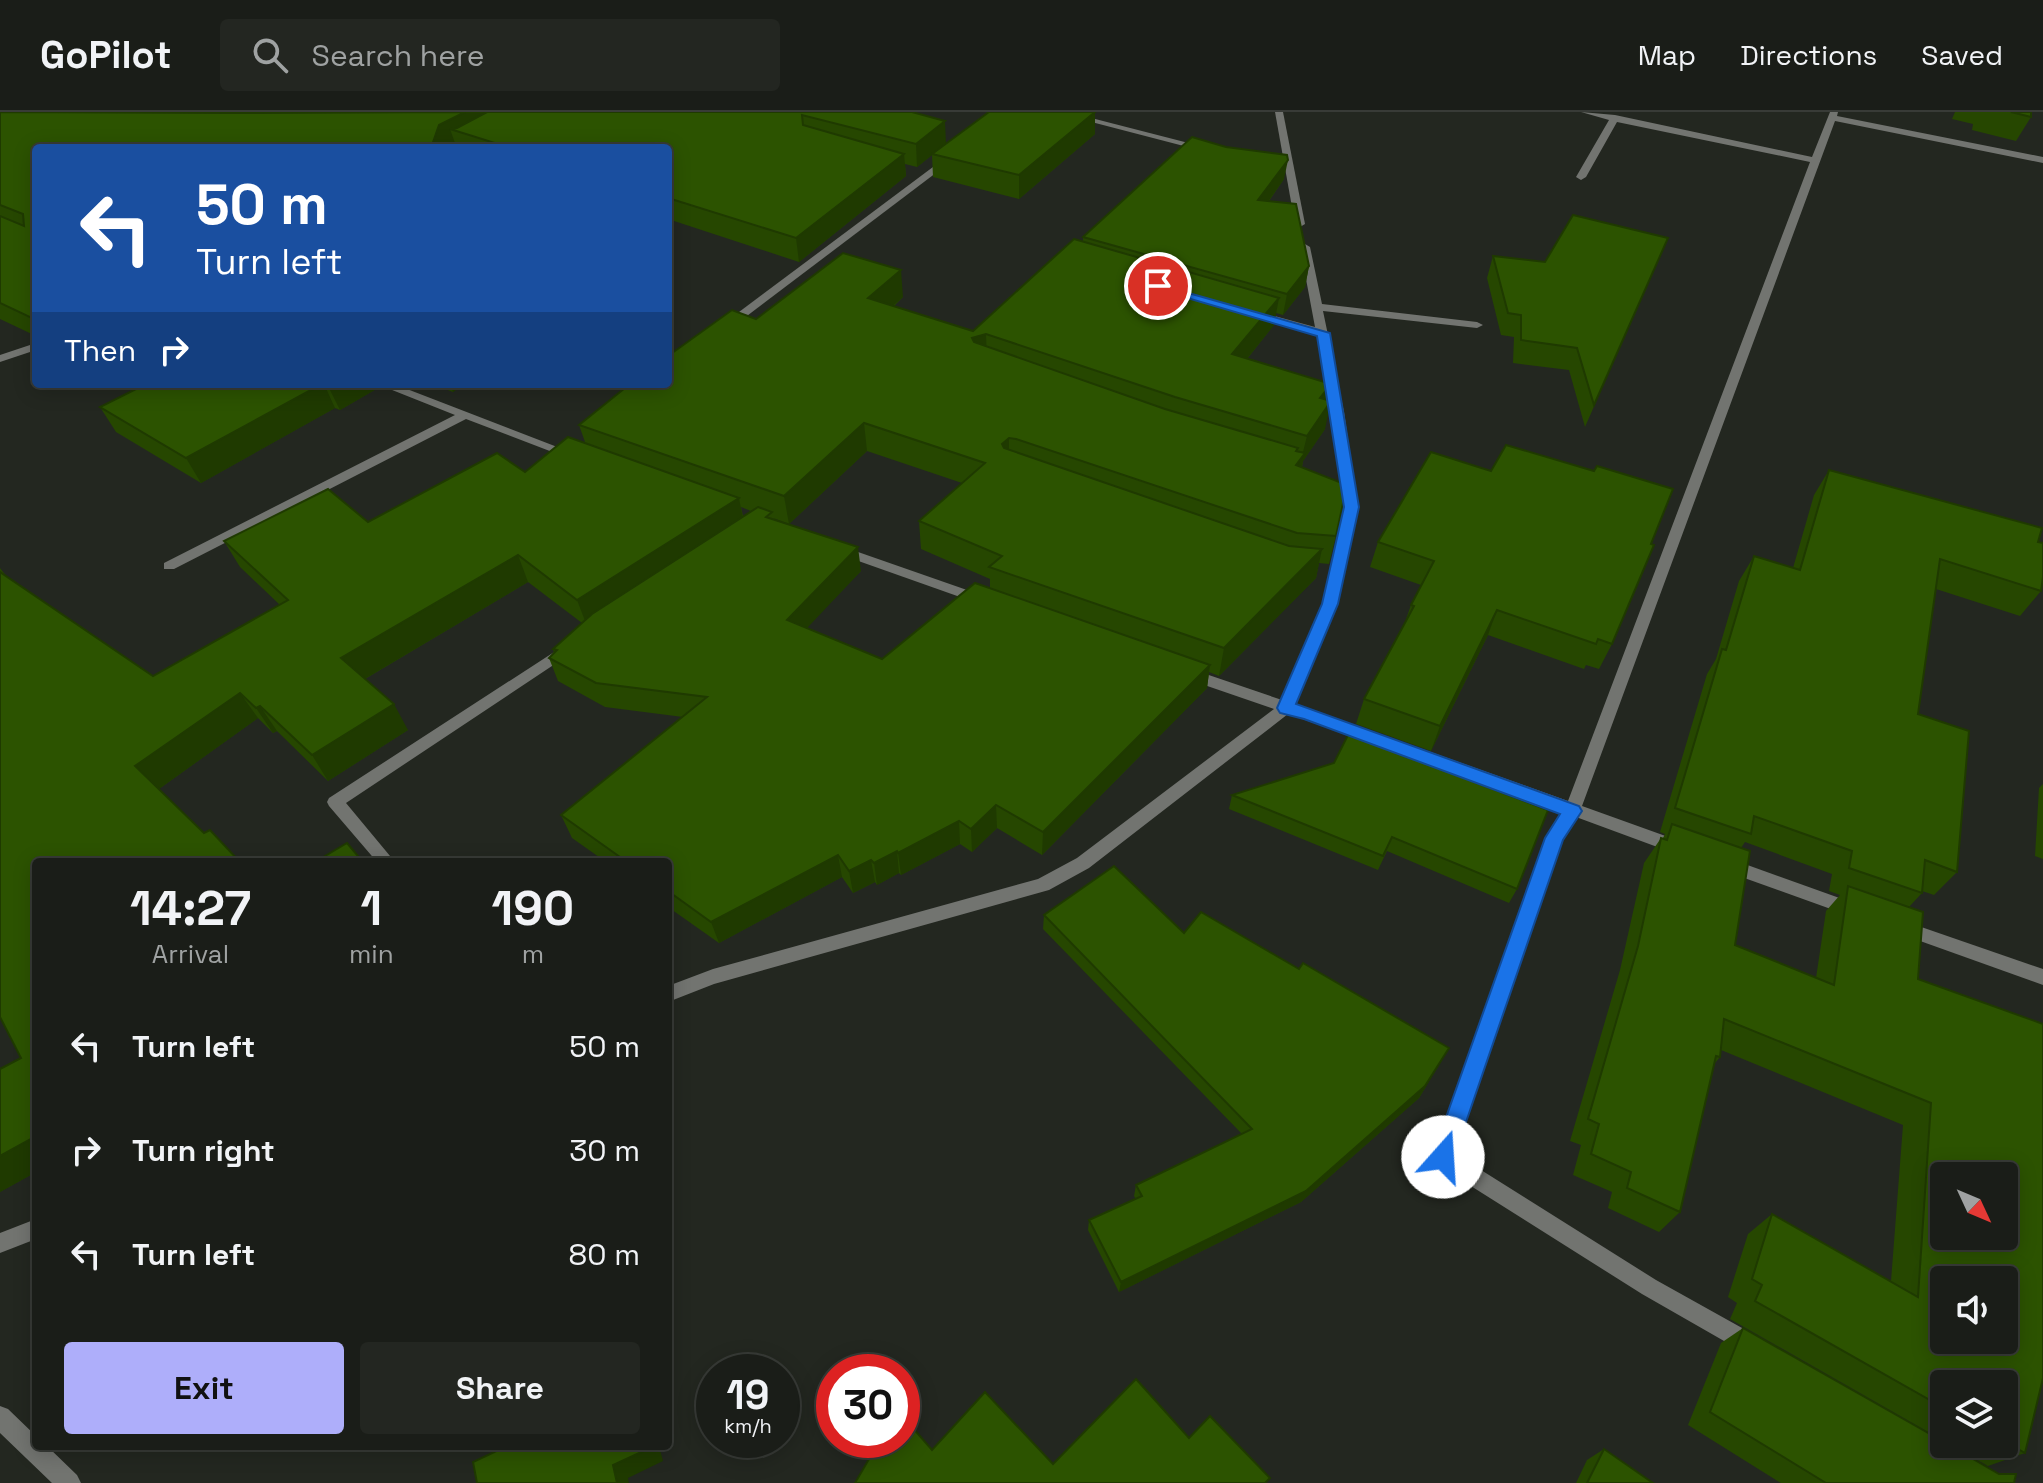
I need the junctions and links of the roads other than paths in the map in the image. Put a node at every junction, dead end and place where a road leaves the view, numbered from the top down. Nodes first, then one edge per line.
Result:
1 (1057, 112) edge
2 (1279, 112) edge
3 (1585, 112) edge
4 (1834, 115) edge
5 (1615, 118) junction
6 (963, 148) edge
7 (1212, 151) edge
8 (2043, 160) edge
9 (1817, 161) junction
10 (1274, 166) edge
11 (1290, 170) junction
12 (913, 171) dead end
13 (927, 176) junction
14 (1581, 177) dead end
15 (1317, 307) junction
16 (1250, 312) edge
17 (1477, 325) dead end
18 (717, 333) edge
19 (1323, 333) junction
20 (32, 347) edge
21 (0, 359) edge
22 (394, 388) edge
23 (465, 415) junction
24 (574, 441) edge
25 (561, 451) junction
26 (590, 461) edge
27 (1334, 481) edge
28 (1349, 486) junction
29 (821, 543) edge
30 (169, 566) dead end
31 (1001, 607) edge
32 (588, 635) edge
33 (1181, 671) edge
34 (1286, 708) junction
35 (1572, 811) junction
36 (384, 858) edge
37 (2043, 977) edge
38 (672, 992) edge
39 (32, 1231) edge
40 (0, 1243) edge
41 (1772, 1358) edge
42 (0, 1417) edge
43 (32, 1448) edge
44 (34, 1450) edge
45 (69, 1483) edge

1 - 7 street
2 - 11 street
3 - 5 street
4 - 8 street
4 - 9 street
5 - 9 street
5 - 14 street
6 - 13 street
9 - 35 street
10 - 11 street
11 - 15 street
12 - 13 street
13 - 18 street
15 - 17 street
15 - 19 street
16 - 19 street
19 - 28 street
20 - 21 street
22 - 23 street
23 - 25 street
23 - 30 street
24 - 25 street
25 - 26 street
27 - 28 street
28 - 34 street
29 - 31 street
32 - 36 street
33 - 34 street
34 - 35 street
34 - 38 street
35 - 37 street
35 - 41 street
39 - 40 street
42 - 43 street
44 - 45 street

